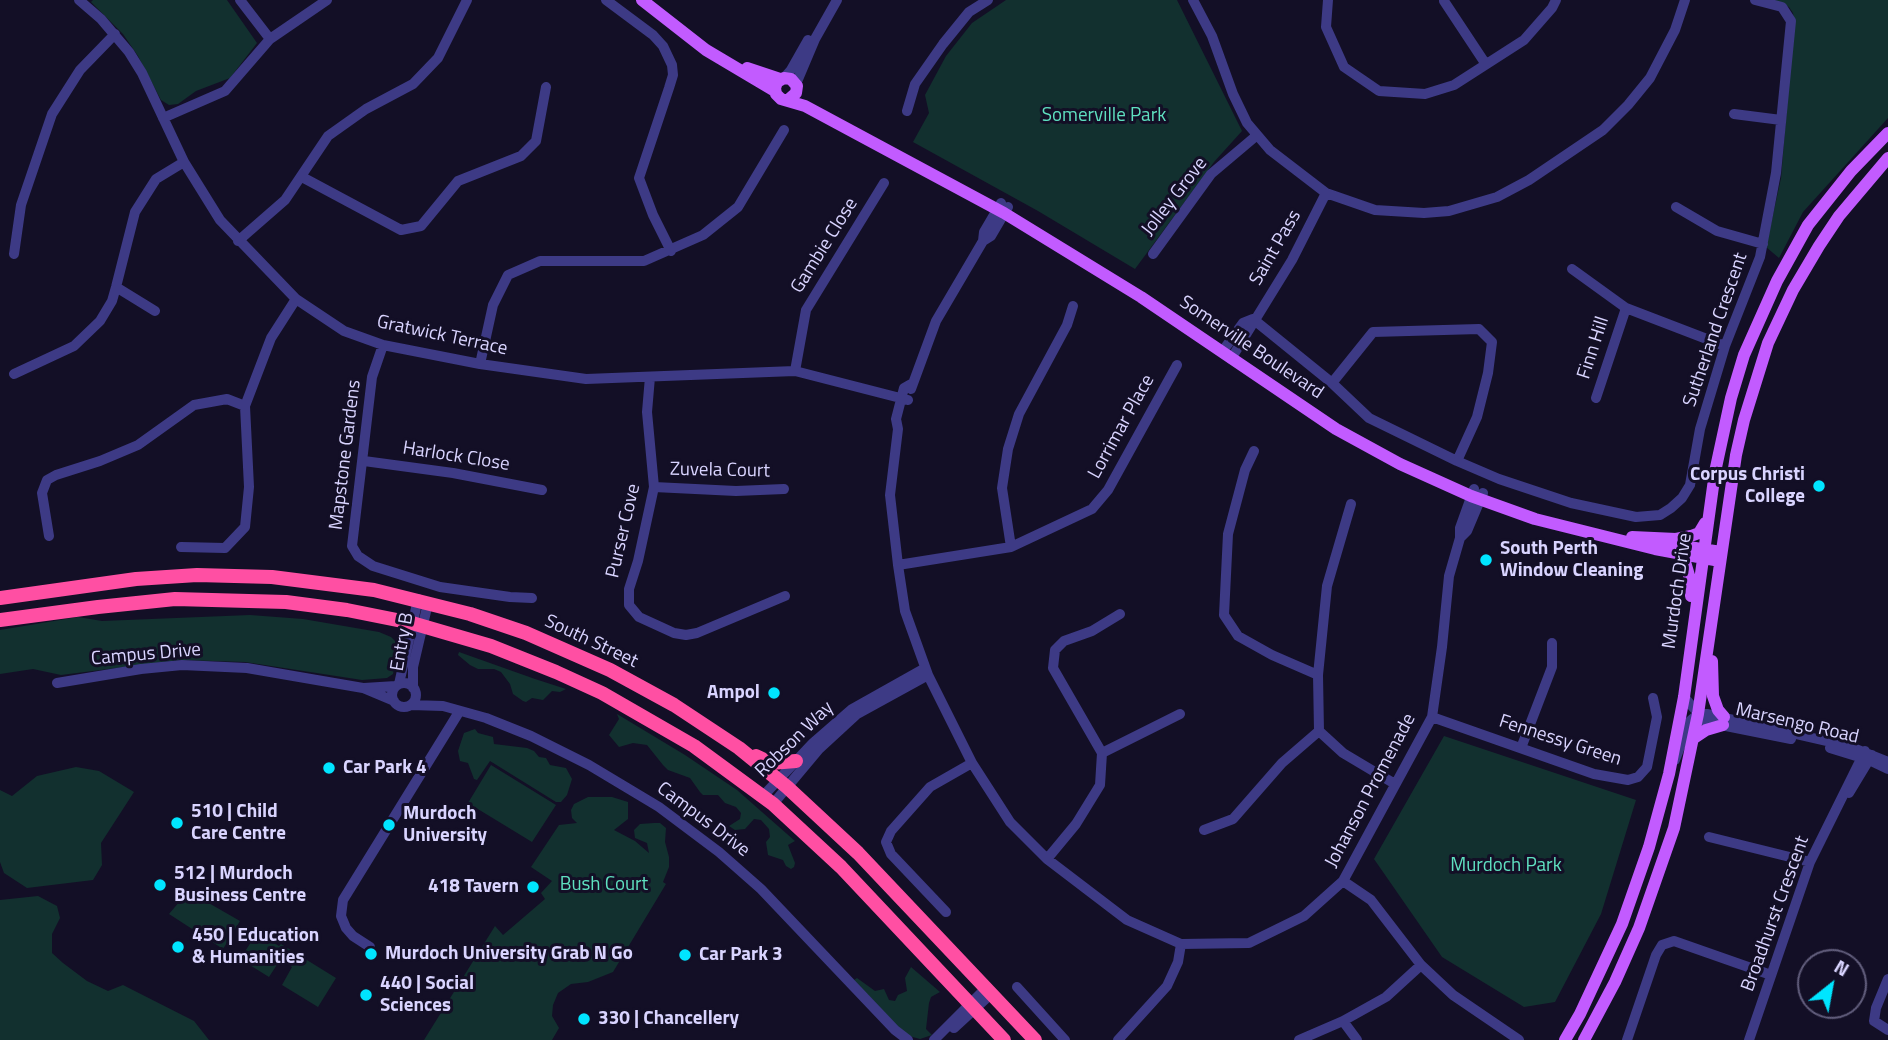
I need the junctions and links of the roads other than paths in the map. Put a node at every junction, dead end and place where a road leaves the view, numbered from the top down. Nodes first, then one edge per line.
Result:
1 (79, 0) edge
2 (240, 0) edge
3 (327, 0) edge
4 (467, 0) edge
5 (606, 0) edge
6 (642, 0) edge
7 (653, 0) edge
8 (831, 0) edge
9 (837, 0) edge
10 (988, 0) edge
11 (1193, 0) edge
12 (1328, 0) edge
13 (1556, 0) edge
14 (1685, 0) edge
15 (1755, 0) edge
16 (1444, 1) edge
17 (115, 34) junction
18 (270, 39) junction
19 (1485, 63) junction
20 (780, 83) junction
21 (797, 85) junction
22 (546, 87) dead end
23 (788, 100) junction
24 (907, 111) dead end
25 (1734, 114) dead end
26 (163, 117) junction
27 (1781, 120) junction
28 (783, 130) dead end
29 (1888, 133) edge
30 (1256, 136) junction
31 (1888, 158) edge
32 (184, 162) junction
33 (302, 177) junction
34 (884, 183) dead end
35 (1326, 193) junction
36 (1676, 207) dead end
37 (1003, 208) junction
38 (238, 241) junction
39 (1763, 244) junction
40 (671, 251) junction
41 (14, 254) dead end
42 (1153, 254) dead end
43 (1572, 268) dead end
44 (116, 287) junction
45 (296, 299) junction
46 (1073, 306) dead end
47 (1626, 309) junction
48 (155, 312) dead end
49 (1254, 319) junction
50 (383, 345) junction
51 (1724, 346) junction
52 (1228, 353) junction
53 (480, 363) junction
54 (1177, 365) dead end
55 (794, 371) junction
56 (14, 374) dead end
57 (650, 377) junction
58 (1332, 383) junction
59 (1596, 398) dead end
60 (904, 402) junction
61 (246, 406) junction
62 (1254, 450) dead end
63 (364, 461) junction
64 (1457, 461) junction
65 (654, 487) junction
66 (784, 489) dead end
67 (542, 490) dead end
68 (1477, 495) junction
69 (1351, 505) dead end
70 (1709, 516) junction
71 (50, 536) dead end
72 (1632, 537) junction
73 (181, 547) dead end
74 (1011, 547) junction
75 (1702, 554) junction
76 (1683, 555) junction
77 (1720, 556) junction
78 (898, 565) junction
79 (785, 596) dead end
80 (0, 598) edge
81 (532, 598) dead end
82 (423, 601) junction
83 (0, 611) edge
84 (1120, 614) dead end
85 (18, 618) junction
86 (0, 621) edge
87 (417, 624) junction
88 (1710, 633) junction
89 (1552, 643) dead end
90 (1688, 662) junction
91 (926, 672) junction
92 (1318, 675) junction
93 (57, 683) dead end
94 (398, 685) junction
95 (363, 688) junction
96 (414, 689) junction
97 (1684, 697) junction
98 (1653, 698) dead end
99 (394, 701) junction
100 (411, 705) junction
101 (443, 706) junction
102 (459, 712) junction
103 (1180, 714) dead end
104 (1699, 715) junction
105 (1432, 717) junction
106 (1723, 721) junction
107 (1319, 731) junction
108 (1694, 738) junction
109 (738, 748) junction
110 (1521, 748) junction
111 (1102, 753) junction
112 (1867, 756) junction
113 (796, 761) junction
114 (1888, 762) edge
115 (972, 763) junction
116 (1888, 769) edge
117 (1669, 774) junction
118 (783, 783) junction
119 (1395, 783) junction
120 (768, 800) junction
121 (1204, 830) dead end
122 (1709, 837) dead end
123 (1047, 859) junction
124 (1810, 862) junction
125 (1343, 881) junction
126 (946, 912) dead end
127 (1181, 944) junction
128 (370, 947) dead end
129 (1421, 965) junction
130 (1771, 975) junction
131 (1888, 979) edge
132 (1017, 987) dead end
133 (990, 990) junction
134 (973, 1007) junction
135 (1343, 1021) junction
136 (895, 1030) junction
137 (1888, 1030) edge
138 (900, 1040) edge
139 (908, 1040) edge
140 (934, 1040) edge
141 (942, 1040) edge
142 (1003, 1040) edge
143 (1035, 1040) edge
144 (1065, 1040) edge
145 (1118, 1040) edge
146 (1299, 1040) edge
147 (1357, 1040) edge
148 (1519, 1040) edge
149 (1564, 1040) edge
150 (1584, 1040) edge
151 (1627, 1040) edge
152 (1749, 1040) edge

1 - 17 street, Gratwick Terrace
2 - 18 street
3 - 18 street
4 - 33 street
5 - 40 street
6 - 20 main road, Somerville Boulevard
7 - 20 main road, Somerville Boulevard
8 - 20 street
9 - 21 street
10 - 24 street
11 - 30 street
12 - 19 street
13 - 19 street
14 - 35 street
15 - 27 street, Sutherland Crescent
16 - 19 street
17 - 26 street, Gratwick Terrace
17 - 41 street
18 - 26 street
20 - 21 main road, Somerville Boulevard
20 - 23 main road, Somerville Boulevard
21 - 23 main road
21 - 37 main road, Somerville Boulevard
22 - 33 street
23 - 37 main road, Somerville Boulevard
25 - 27 street
26 - 32 street, Gratwick Terrace
27 - 39 street, Sutherland Crescent
28 - 40 street
29 - 70 main road, Murdoch Drive
30 - 35 street
30 - 42 street, Jolley Grove
31 - 77 main road, Murdoch Drive
32 - 38 street, Gratwick Terrace
32 - 44 street
33 - 38 street
34 - 55 street, Gambie Close
35 - 49 street, Saint Pass
36 - 39 street
37 - 52 main road, Somerville Boulevard
37 - 60 street
38 - 45 street, Gratwick Terrace
39 - 51 street, Sutherland Crescent
40 - 53 street
43 - 47 street
44 - 48 street
44 - 56 street
45 - 50 street, Gratwick Terrace
45 - 61 street
46 - 74 street
47 - 51 street
47 - 59 street, Finn Hill
49 - 52 street, Saint Pass
49 - 58 street, Sutherland Crescent
50 - 53 street, Gratwick Terrace
50 - 63 street, Mapstone Gardens
51 - 64 street, Sutherland Crescent
52 - 68 main road, Somerville Boulevard
53 - 57 street, Gratwick Terrace
54 - 74 street, Lorrimar Place
55 - 57 street, Gratwick Terrace
55 - 60 street, Gratwick Terrace
57 - 65 street, Purser Cove
58 - 64 street, Sutherland Crescent
58 - 64 street
60 - 78 street, Johanson Promenade
61 - 71 street
61 - 73 street
62 - 92 street
63 - 67 street, Harlock Close
63 - 81 street, Mapstone Gardens
65 - 66 street, Zuvela Court
65 - 79 street, Purser Cove
68 - 72 main road, Somerville Boulevard
68 - 76 main road, Somerville Boulevard
68 - 105 street, Johanson Promenade
69 - 92 street
70 - 72 main road
70 - 75 main road, Murdoch Drive
72 - 75 main road, Somerville Boulevard
74 - 78 street, Lorrimar Place
75 - 76 main road, Somerville Boulevard
75 - 77 main road, Somerville Boulevard
75 - 90 main road, Murdoch Drive
76 - 90 main road
77 - 88 main road, Murdoch Drive
78 - 91 street, Johanson Promenade
80 - 82 highway, South Street
82 - 87 street, Entry B
82 - 109 highway, South Street
83 - 85 street
84 - 111 street
85 - 86 highway
85 - 87 highway
87 - 94 street, Entry B
87 - 96 street, Entry B
87 - 120 highway
88 - 104 main road, Murdoch Drive
88 - 106 main road
89 - 110 street
90 - 97 main road, Murdoch Drive
91 - 113 street, Robson Way
91 - 115 street, Johanson Promenade
91 - 118 street, Robson Way
92 - 107 street
93 - 95 street, Campus Drive
94 - 95 street, Campus Drive
94 - 96 street, Campus Drive
94 - 99 street
95 - 99 street, Campus Drive
96 - 100 street
96 - 101 street, Campus Drive
97 - 104 street, Marsengo Road
97 - 117 main road, Murdoch Drive
98 - 110 street, Fennessy Green
99 - 100 street, Campus Drive
100 - 101 street, Campus Drive
101 - 102 street, Campus Drive
102 - 128 street
102 - 136 street, Campus Drive
103 - 111 street
104 - 106 street, Marsengo Road
104 - 108 main road, Murdoch Drive
104 - 117 street
105 - 110 street, Fennessy Green
105 - 119 street, Johanson Promenade
106 - 108 main road
106 - 112 street, Marsengo Road
107 - 119 street
107 - 121 street
108 - 150 main road, Murdoch Drive
109 - 113 highway
109 - 118 highway, South Street
111 - 123 street
112 - 114 street, Marsengo Road
112 - 116 street, Marsengo Road
112 - 124 street, Broadhurst Crescent
113 - 118 street, Robson Way
115 - 123 street, Johanson Promenade
115 - 126 street
117 - 149 main road, Murdoch Drive
118 - 120 street, Robson Way
118 - 133 highway, South Street
119 - 125 street, Johanson Promenade
120 - 134 highway
122 - 124 street
123 - 127 street, Johanson Promenade
124 - 130 street, Broadhurst Crescent
125 - 127 street, Johanson Promenade
125 - 129 street
127 - 145 street
129 - 135 street
129 - 148 street
130 - 151 street
130 - 152 street, Broadhurst Crescent
131 - 137 street
132 - 144 street
133 - 134 street
133 - 143 highway, South Street
134 - 140 street
134 - 141 street
134 - 142 highway
135 - 146 street
135 - 147 street
136 - 138 street, Campus Drive
136 - 139 street, Campus Drive

